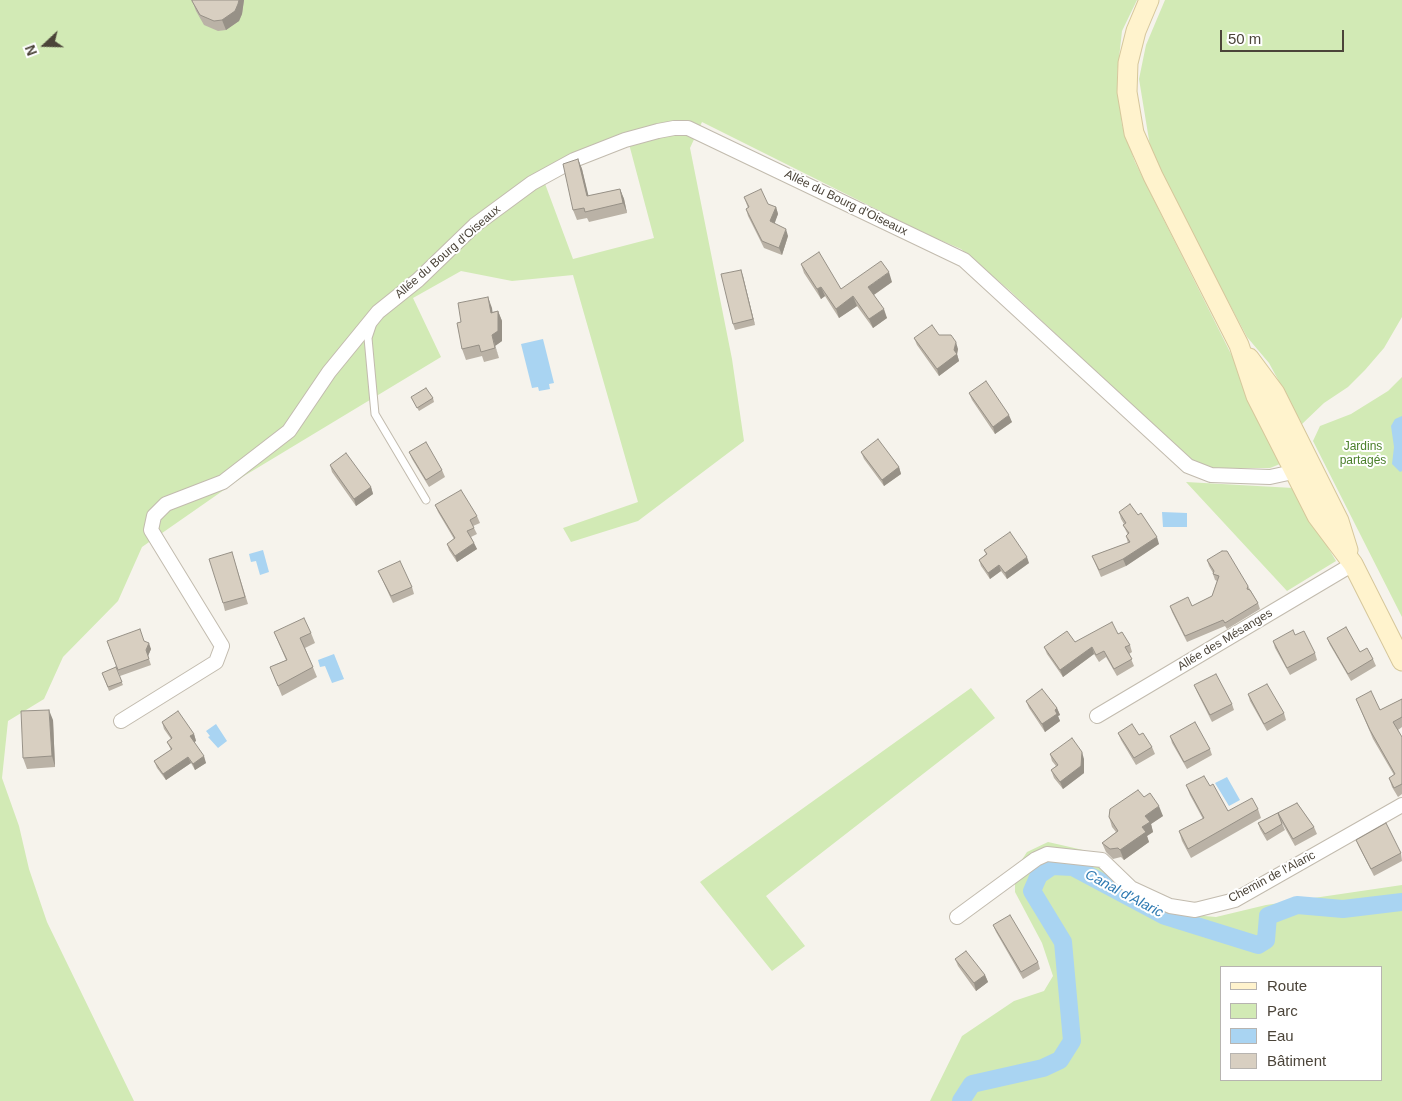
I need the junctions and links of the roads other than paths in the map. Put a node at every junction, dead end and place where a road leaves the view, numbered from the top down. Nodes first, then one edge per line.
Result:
1 (1149, 0) edge
2 (378, 312) junction
3 (1304, 469) junction
4 (426, 500) dead end
5 (1353, 564) junction
6 (1402, 660) edge
7 (1097, 716) dead end
8 (121, 721) dead end
9 (1402, 805) edge
10 (957, 917) dead end

1 - 3 street
2 - 3 street, Allée du Bourg d'Oiseaux
2 - 4 lane
2 - 8 street, Allée du Bourg d'Oiseaux
3 - 5 street
5 - 6 street
5 - 7 street, Allée des Mésanges
9 - 10 street, Chemin de l'Alaric

